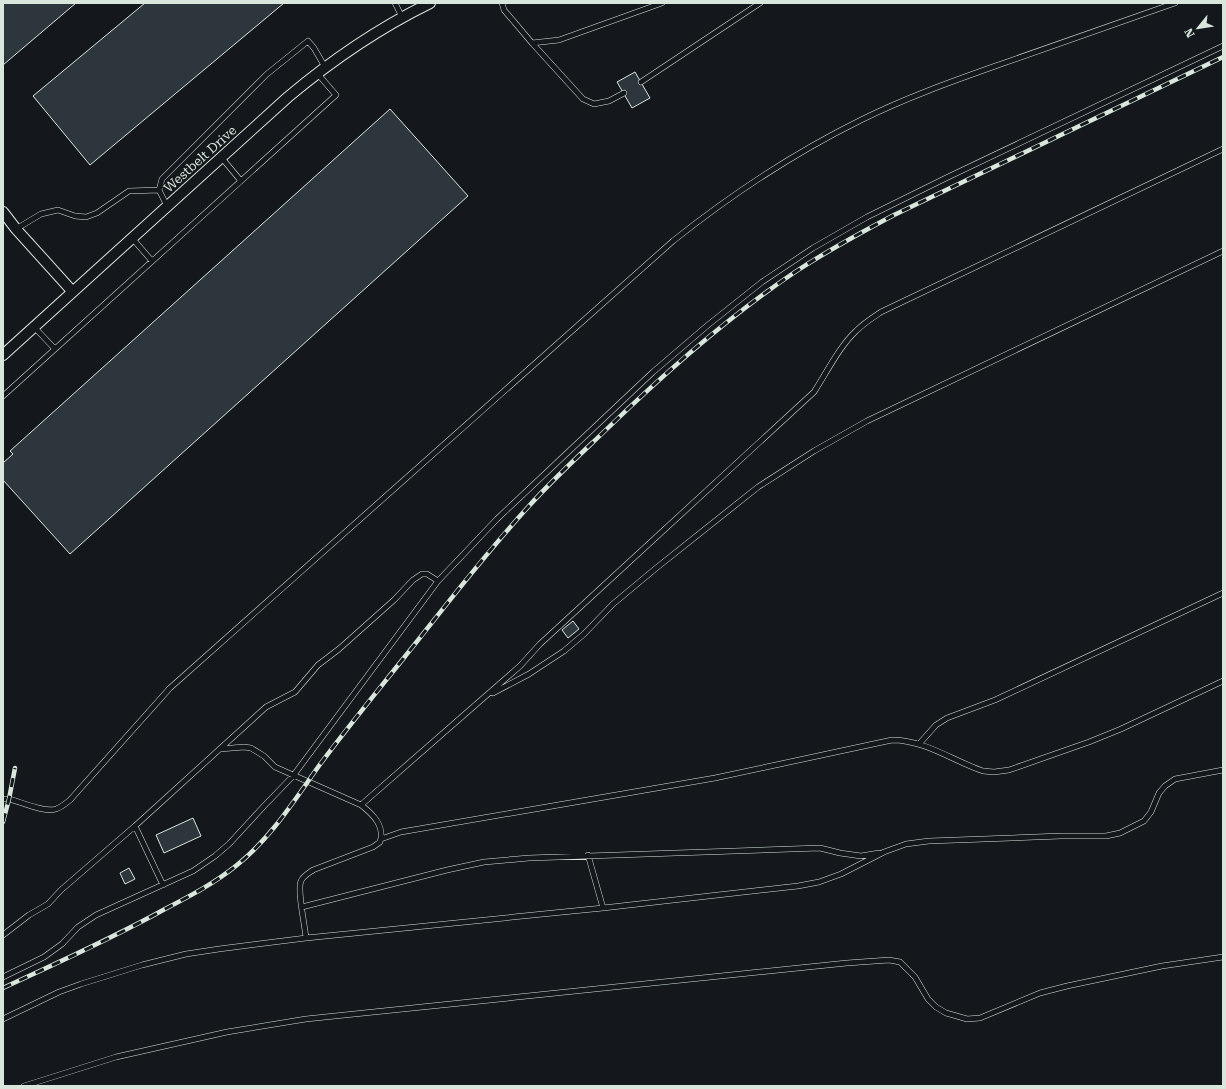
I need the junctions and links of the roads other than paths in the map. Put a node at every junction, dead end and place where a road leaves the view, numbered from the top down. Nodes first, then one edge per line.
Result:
1 (395, 3) edge
2 (430, 3) edge
3 (502, 3) edge
4 (662, 3) edge
5 (760, 3) edge
6 (1175, 3) edge
7 (402, 17) junction
8 (532, 43) junction
9 (1223, 46) edge
10 (321, 70) junction
11 (641, 82) dead end
12 (624, 93) dead end
13 (1223, 148) edge
14 (221, 157) junction
15 (241, 181) junction
16 (159, 190) junction
17 (167, 206) junction
18 (3, 212) edge
19 (16, 229) junction
20 (132, 238) junction
21 (1223, 250) edge
22 (152, 261) junction
23 (72, 291) junction
24 (34, 327) junction
25 (55, 349) junction
26 (5, 350) edge
27 (3, 396) edge
28 (438, 581) junction
29 (1223, 593) edge
30 (1223, 681) edge
31 (484, 698) junction
32 (919, 744) junction
33 (220, 749) junction
34 (1223, 770) edge
35 (293, 776) junction
36 (3, 799) edge
37 (360, 805) junction
38 (135, 826) junction
39 (381, 839) junction
40 (884, 852) junction
41 (588, 856) junction
42 (163, 885) junction
43 (302, 907) junction
44 (603, 908) junction
45 (3, 935) edge
46 (306, 938) junction
47 (1223, 957) edge
48 (3, 977) edge
49 (3, 1019) edge
50 (24, 1086) edge

1 - 7 lane
2 - 7 street, Westbelt Drive
3 - 8 lane
4 - 8 lane
5 - 11 lane
6 - 36 lane
7 - 10 street, Westbelt Drive
8 - 12 lane
9 - 28 lane
10 - 14 street, Westbelt Drive
10 - 15 lane
10 - 16 lane
13 - 31 lane
14 - 15 lane
14 - 17 street, Westbelt Drive
15 - 22 lane
16 - 17 lane
16 - 19 lane
17 - 20 street, Westbelt Drive
18 - 19 street
19 - 23 street
20 - 22 lane
20 - 23 street, Westbelt Drive
21 - 31 lane
22 - 25 lane
23 - 24 street, Westbelt Drive
24 - 25 lane
24 - 26 street, Westbelt Drive
25 - 27 lane
28 - 33 lane
28 - 35 lane
29 - 32 lane
30 - 32 lane
31 - 37 lane
32 - 39 lane
33 - 35 lane
33 - 38 lane
34 - 40 lane
35 - 37 lane
35 - 42 lane
37 - 39 lane
38 - 42 lane
38 - 45 lane
39 - 43 lane
40 - 41 lane
40 - 44 lane
41 - 43 lane
41 - 44 lane
42 - 48 lane
43 - 46 lane
44 - 46 lane
46 - 49 lane
47 - 50 lane

